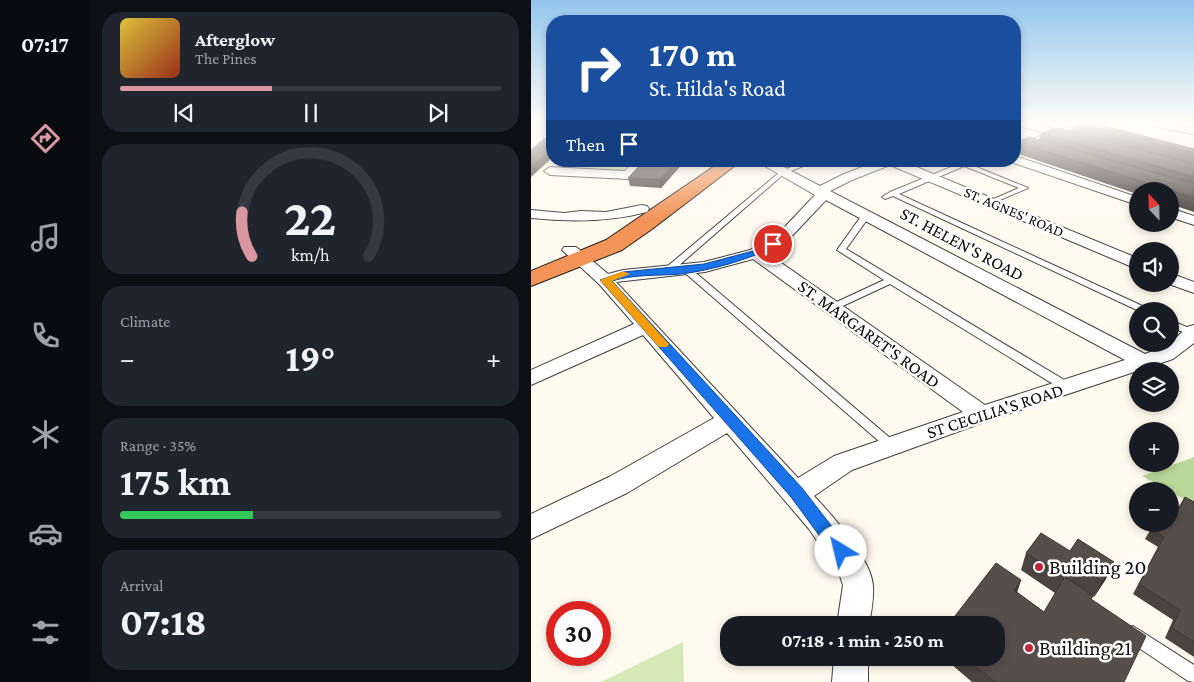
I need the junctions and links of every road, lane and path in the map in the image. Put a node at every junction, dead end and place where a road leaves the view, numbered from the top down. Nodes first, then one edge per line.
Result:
1 (1021, 160) edge
2 (555, 167) edge
3 (634, 167) edge
4 (704, 167) edge
5 (725, 167) edge
6 (773, 167) edge
7 (797, 167) edge
8 (875, 167) edge
9 (906, 167) edge
10 (956, 167) edge
11 (972, 167) edge
12 (783, 172) junction
13 (930, 177) junction
14 (822, 194) junction
15 (1129, 198) edge
16 (991, 202) junction
17 (531, 214) edge
18 (1179, 215) edge
19 (865, 216) junction
20 (1194, 221) edge
21 (610, 222) junction
22 (756, 252) junction
23 (576, 255) junction
24 (1129, 261) edge
25 (531, 265) edge
26 (687, 270) junction
27 (666, 272) junction
28 (531, 279) edge
29 (605, 280) junction
30 (891, 280) junction
31 (1179, 282) edge
32 (1194, 288) edge
33 (1129, 303) edge
34 (831, 308) junction
35 (646, 326) junction
36 (1179, 327) edge
37 (1193, 332) edge
38 (1143, 362) joint
39 (1129, 367) edge
40 (531, 378) edge
41 (1067, 388) junction
42 (981, 414) junction
43 (731, 419) junction
44 (892, 446) junction
45 (797, 493) junction
46 (531, 527) edge
47 (854, 616) edge
48 (1121, 626) edge
49 (850, 666) edge
50 (1194, 675) edge
51 (849, 682) edge

1 - 15 street
2 - 3 street
4 - 21 highway
5 - 23 highway
6 - 12 street, ST. HELEN'S ROAD
7 - 12 lane
8 - 14 street
9 - 13 street, ST. AGNES' ROAD
10 - 13 lane
11 - 16 lane
12 - 14 street, ST. HELEN'S ROAD
12 - 27 lane
13 - 16 street, ST. AGNES' ROAD
13 - 33 lane
14 - 19 street, ST. HELEN'S ROAD
14 - 22 street
16 - 24 street, ST. AGNES' ROAD
17 - 21 street
18 - 20 street
19 - 30 lane
19 - 38 street, ST. HELEN'S ROAD
21 - 23 highway
22 - 26 street
22 - 34 street, ST. MARGARET'S ROAD
23 - 25 highway
23 - 28 highway
23 - 29 street
26 - 27 street
26 - 44 lane
27 - 29 street
29 - 35 street
30 - 34 lane
30 - 41 lane
31 - 32 street
34 - 42 street, ST. MARGARET'S ROAD
35 - 40 street
35 - 43 street
36 - 37 lane
37 - 38 street, ST CECILIA'S ROAD
39 - 41 street, ST CECILIA'S ROAD
41 - 42 street, ST CECILIA'S ROAD
42 - 44 street, ST CECILIA'S ROAD
43 - 45 street
43 - 46 street
44 - 45 street, ST CECILIA'S ROAD
45 - 47 street
48 - 50 lane
49 - 51 street

